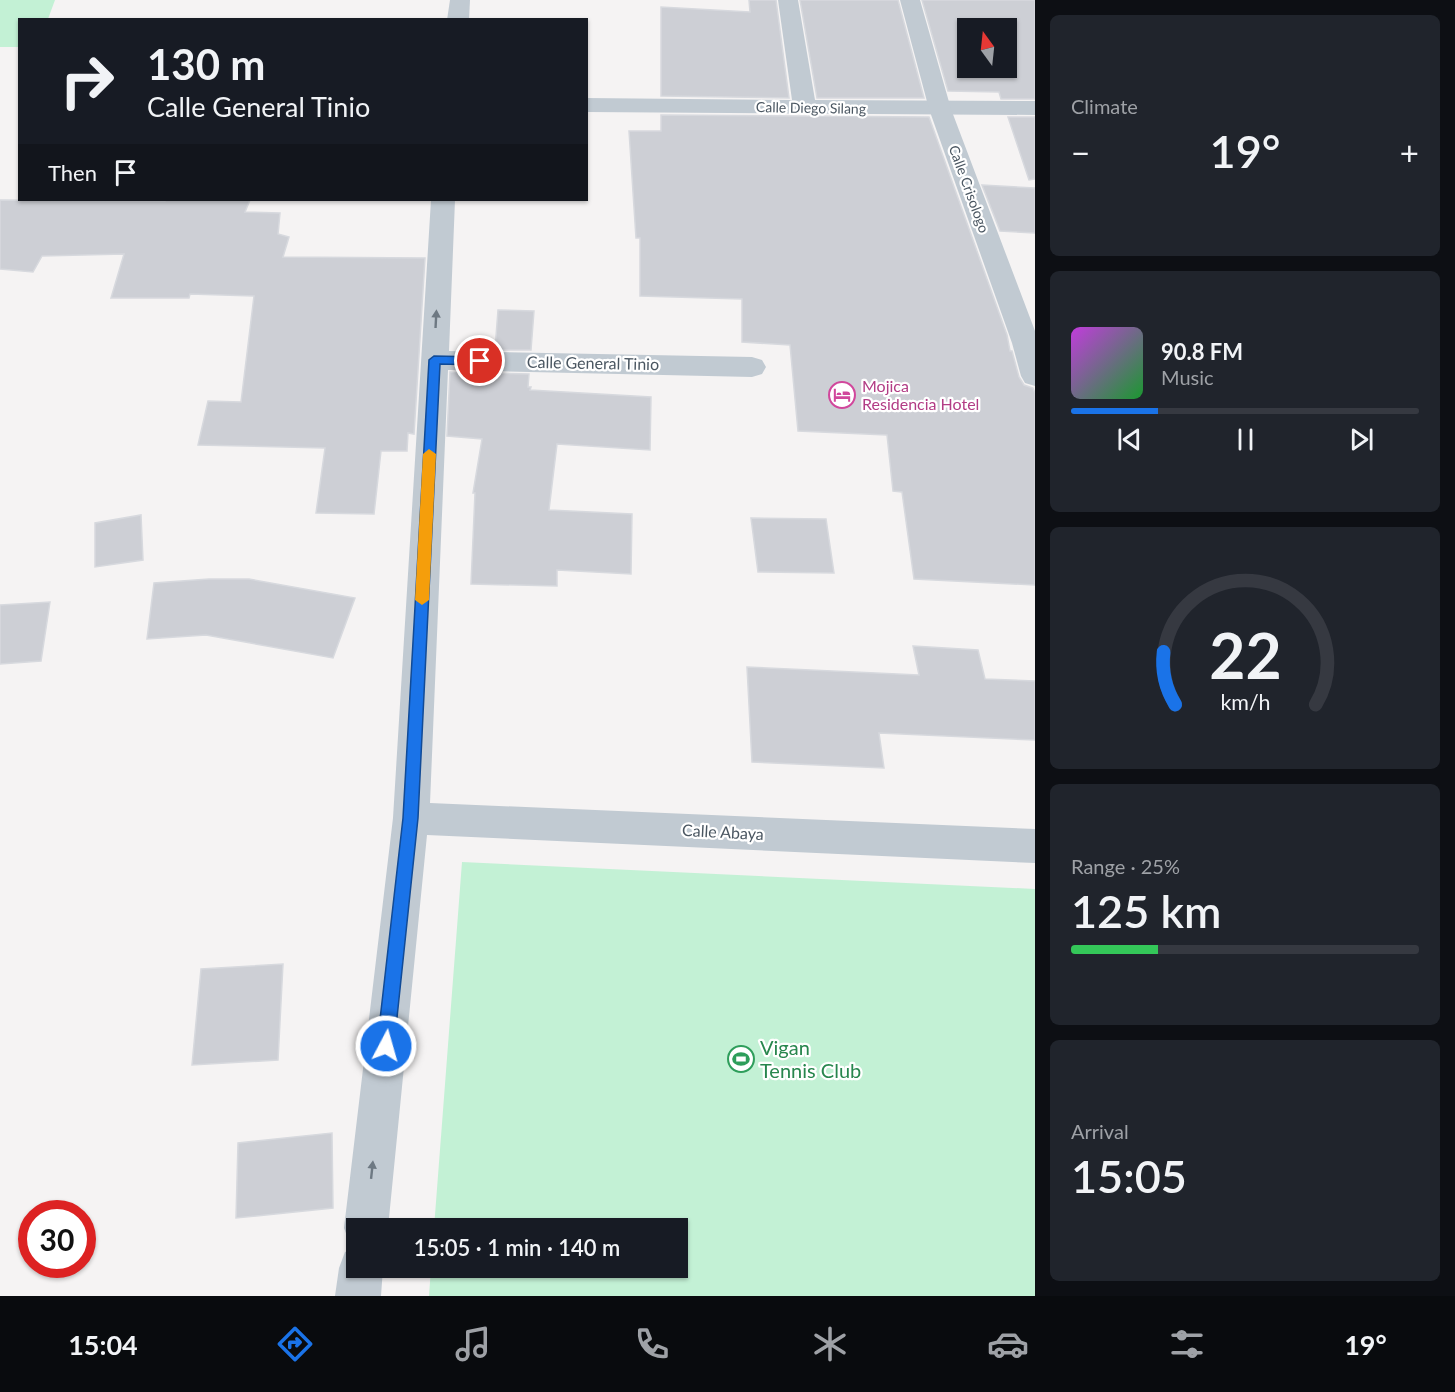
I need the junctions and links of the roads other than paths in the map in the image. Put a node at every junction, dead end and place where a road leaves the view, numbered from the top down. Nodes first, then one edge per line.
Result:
1 (460, 0) edge
2 (788, 0) edge
3 (910, 0) edge
4 (458, 18) edge
5 (588, 105) edge
6 (805, 108) junction
7 (1035, 108) edge
8 (940, 109) junction
9 (443, 201) edge
10 (1030, 344) edge
11 (434, 360) junction
12 (752, 367) dead end
13 (1035, 376) edge
14 (411, 818) junction
15 (1035, 846) edge
16 (367, 1218) edge
17 (360, 1278) edge
18 (358, 1296) edge

1 - 4 street
2 - 6 street
3 - 8 street, Calle Crisologo
5 - 6 street, Calle Diego Silang
6 - 8 street, Calle Diego Silang
7 - 8 street, Calle Diego Silang
8 - 10 street, Calle Crisologo
11 -> 9 street
10 - 13 street, Calle Crisologo
11 - 12 street, Calle General Tinio
11 - 14 street
14 - 15 street, Calle Abaya
16 -> 14 street
17 - 18 street

